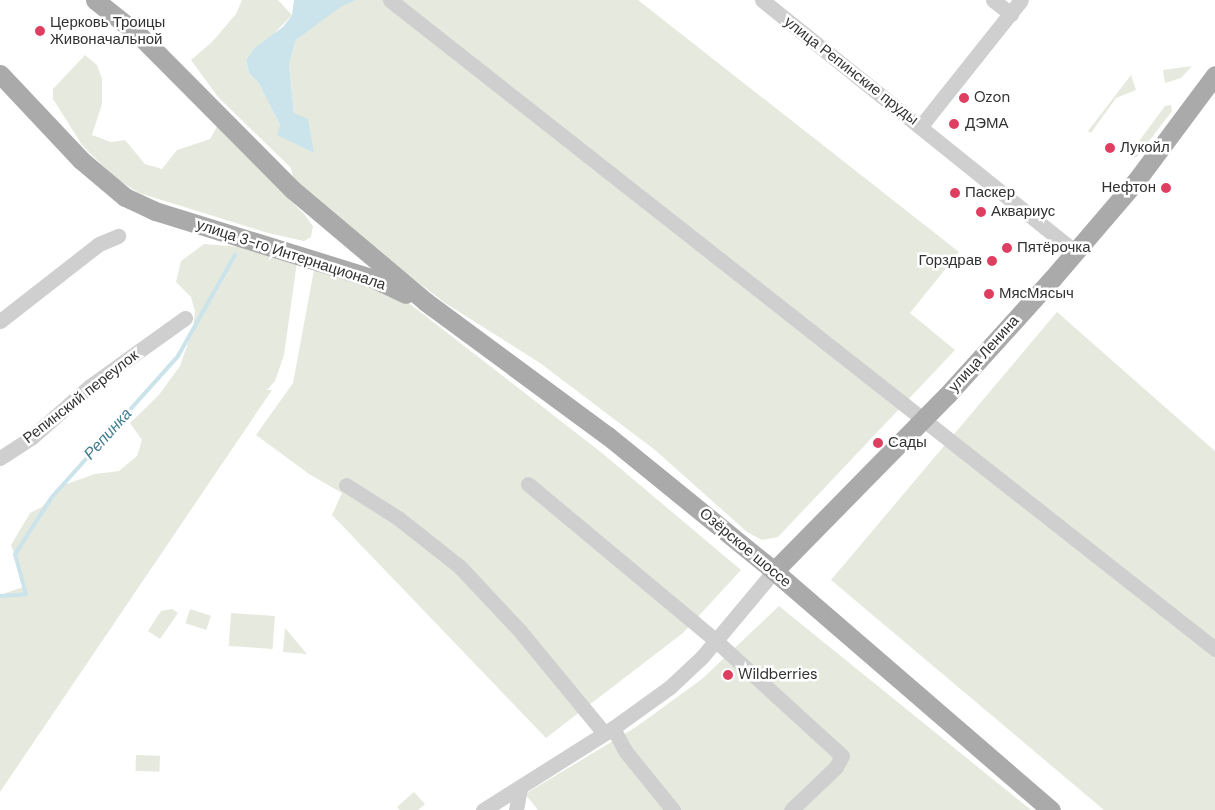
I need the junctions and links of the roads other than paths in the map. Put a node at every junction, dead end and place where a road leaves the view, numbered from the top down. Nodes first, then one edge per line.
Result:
1 (94, 0) edge
2 (390, 0) edge
3 (762, 0) edge
4 (993, 0) edge
5 (1022, 0) edge
6 (1010, 14) junction
7 (0, 74) edge
8 (1215, 74) edge
9 (920, 127) junction
10 (118, 236) dead end
11 (1075, 252) junction
12 (426, 302) junction
13 (185, 318) dead end
14 (0, 321) edge
15 (924, 420) junction
16 (0, 458) edge
17 (528, 484) dead end
18 (346, 485) dead end
19 (774, 571) junction
20 (714, 639) junction
21 (1215, 649) edge
22 (609, 731) junction
23 (520, 788) junction
24 (483, 810) edge
25 (516, 810) edge
26 (673, 810) edge
27 (791, 810) edge
28 (1051, 810) edge

1 - 12 main road, улица 3-го Интернационала
2 - 15 street
3 - 9 street, улица Репинские пруды
4 - 6 street
5 - 6 street, улица Репинские пруды
6 - 9 street, улица Репинские пруды
7 - 12 main road, улица 3-го Интернационала
8 - 11 main road, улица Ленина
9 - 11 street
10 - 14 street
11 - 15 main road, улица Ленина
12 - 19 main road, Озёрское шоссе
13 - 16 street, Репинский переулок
15 - 19 main road, улица Ленина
15 - 21 street
17 - 20 street
18 - 22 street
19 - 20 street
19 - 28 main road, Озёрское шоссе
20 - 22 street
20 - 27 street
22 - 23 street
22 - 26 street
23 - 24 street
23 - 25 street

